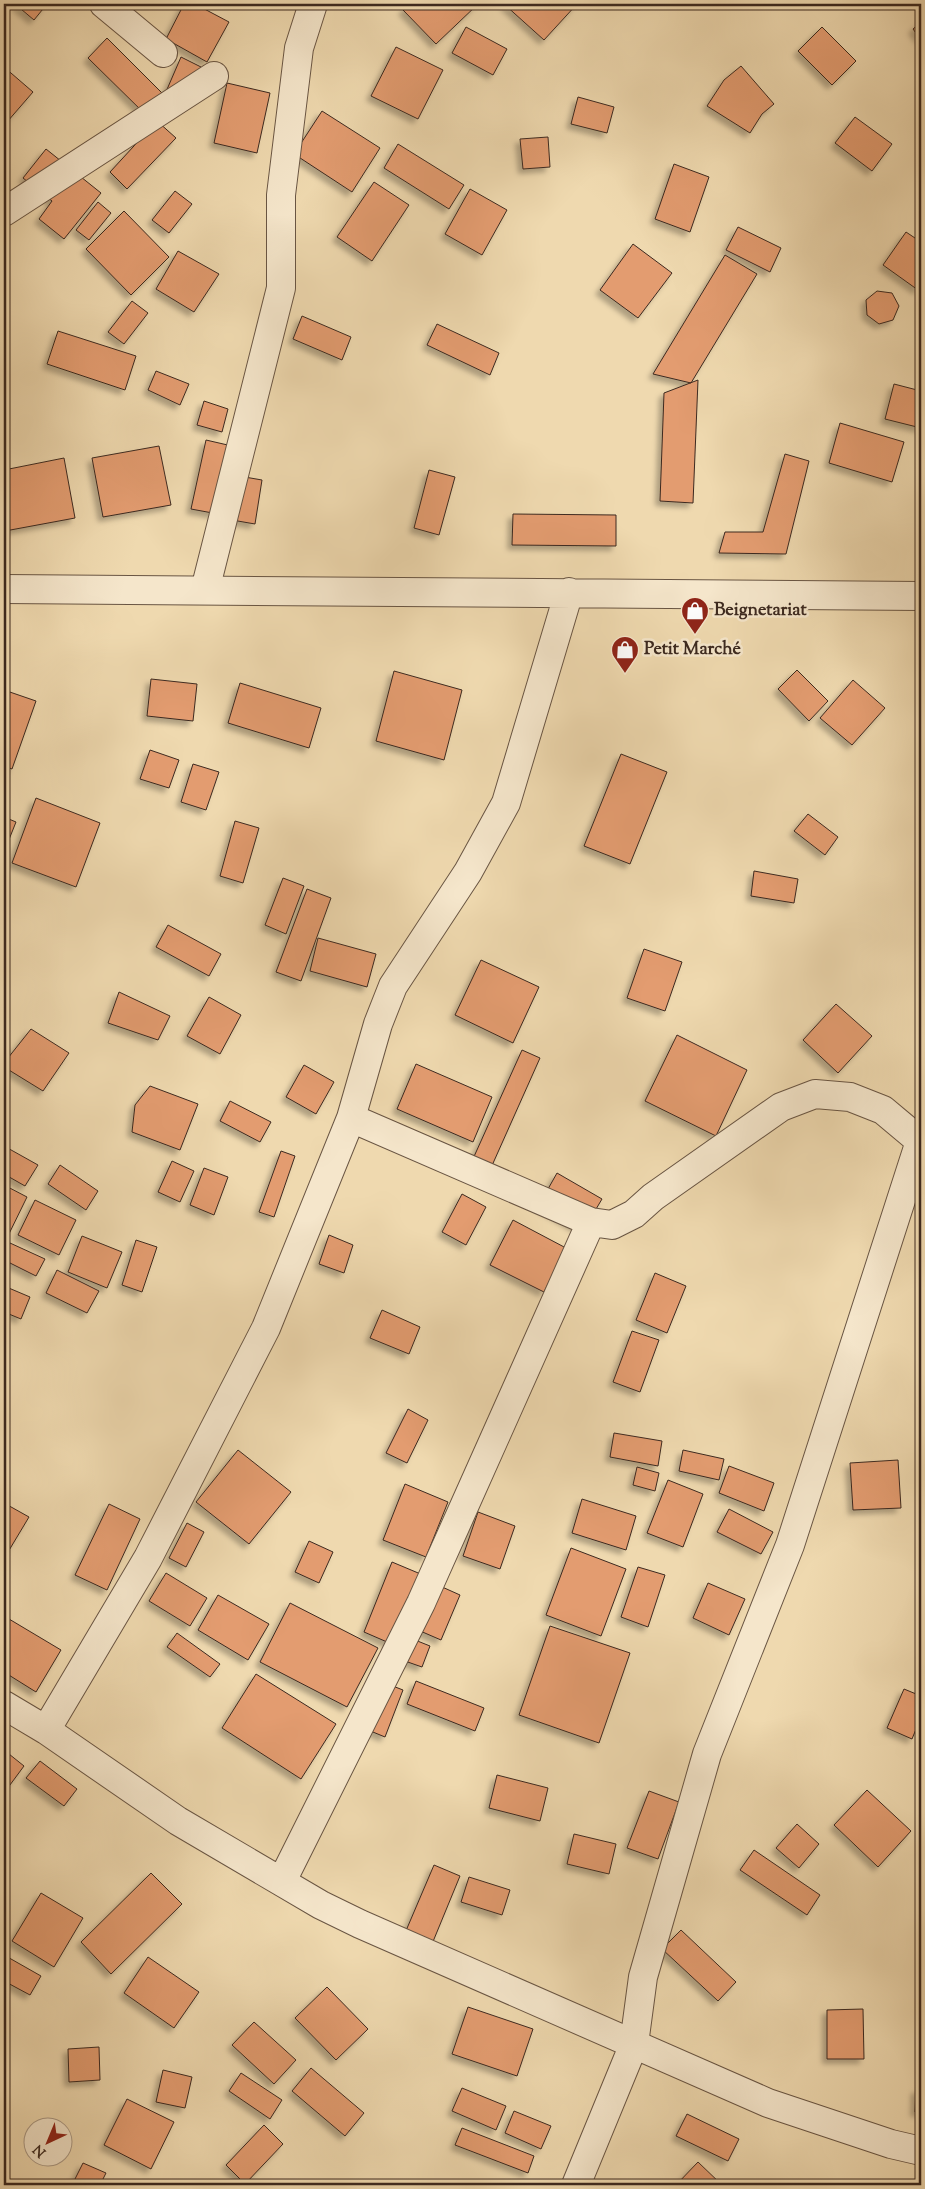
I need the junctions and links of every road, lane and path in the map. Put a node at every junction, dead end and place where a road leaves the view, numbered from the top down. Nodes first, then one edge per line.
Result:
1 (104, 4) edge
2 (313, 4) edge
3 (163, 53) dead end
4 (214, 76) dead end
5 (4, 212) edge
6 (4, 589) edge
7 (204, 590) junction
8 (568, 592) junction
9 (921, 596) edge
10 (351, 1118) junction
11 (921, 1140) edge
12 (591, 1222) junction
13 (4, 1705) edge
14 (46, 1730) junction
15 (282, 1881) junction
16 (634, 2044) junction
17 (921, 2151) edge
18 (576, 2185) edge

1 - 3 street
2 - 7 street
4 - 5 street
6 - 7 street
7 - 8 street
8 - 9 street
8 - 10 street
10 - 12 street
10 - 14 street
11 - 12 street
11 - 16 street
12 - 15 street
13 - 14 street
14 - 15 street
15 - 16 street
16 - 17 street
16 - 18 street

